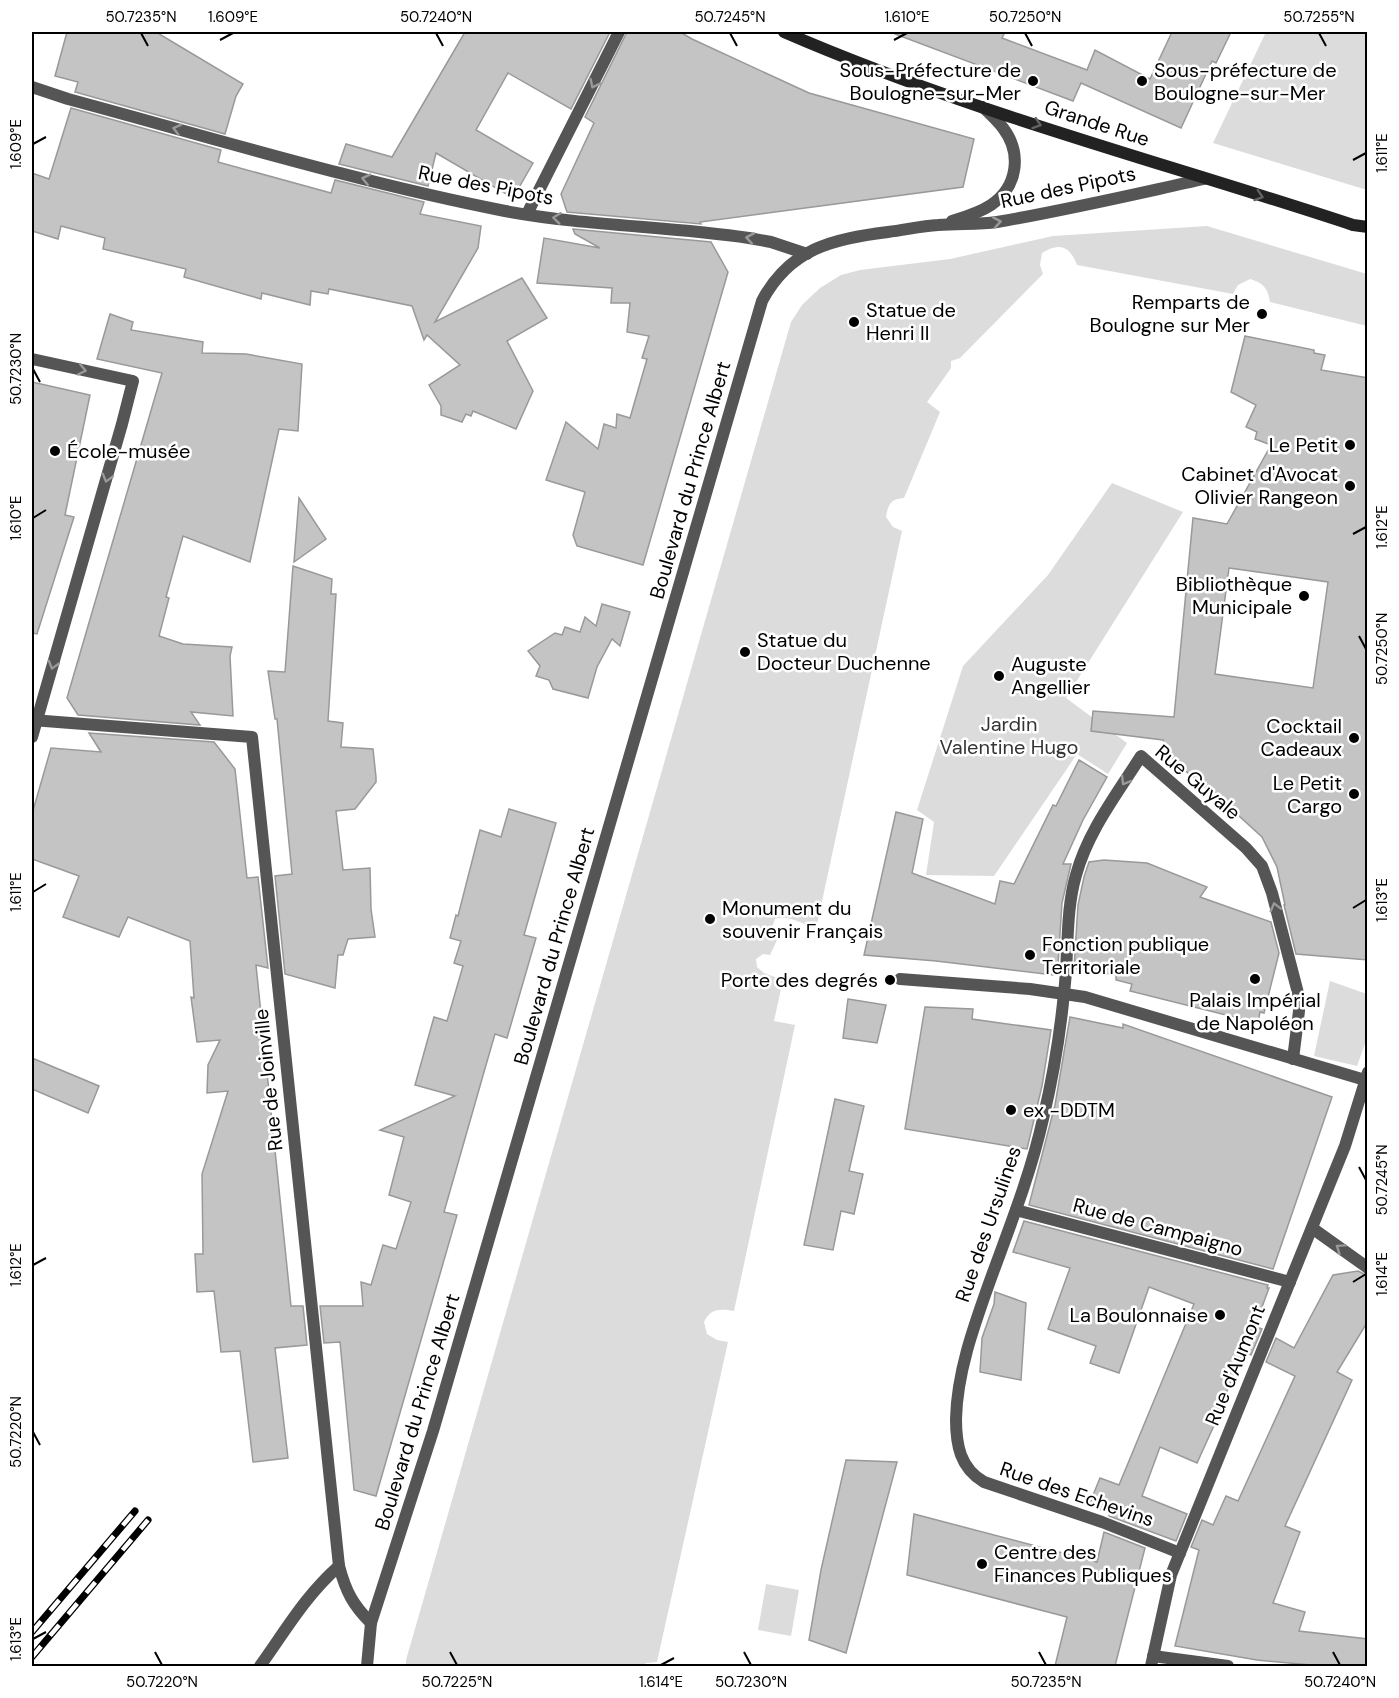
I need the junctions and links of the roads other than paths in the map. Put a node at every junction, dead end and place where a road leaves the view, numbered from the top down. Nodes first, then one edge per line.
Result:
1 (619, 32) edge
2 (784, 32) edge
3 (32, 87) edge
4 (982, 106) junction
5 (1204, 179) junction
6 (527, 214) junction
7 (939, 225) junction
8 (1368, 226) edge
9 (807, 254) junction
10 (32, 359) edge
11 (34, 720) edge
12 (32, 737) edge
13 (900, 980) dead end
14 (1064, 993) junction
15 (1293, 1059) junction
16 (1366, 1076) edge
17 (1016, 1210) junction
18 (1312, 1228) junction
19 (1368, 1268) edge
20 (1290, 1282) junction
21 (965, 1467) joint
22 (1180, 1552) junction
23 (339, 1566) junction
24 (371, 1623) junction
25 (1152, 1661) edge
26 (260, 1666) edge
27 (367, 1666) edge
28 (1228, 1666) edge

1 -> 6 street
2 - 4 main road, Grande Rue
6 -> 3 street, Rue des Pipots
4 -> 5 main road, Grande Rue
4 - 7 street, Rue des Pipots
7 -> 5 street, Rue des Pipots
5 -> 8 main road, Grande Rue
9 -> 6 street, Rue des Pipots
7 - 9 street, Rue des Pipots
9 - 24 street, Boulevard du Prince Albert
10 -> 11 street
11 - 12 street
11 - 23 street, Rue de Joinville
13 - 14 street
14 - 15 street
15 -> 14 street, Rue Guyale
14 - 17 street, Rue des Ursulines
15 - 16 street
16 - 18 street, Rue d'Aumont
17 - 20 street, Rue de Campaigno
17 - 21 street, Rue des Ursulines
19 -> 18 street
18 - 20 street, Rue d'Aumont
20 - 22 street, Rue d'Aumont
21 - 22 street, Rue des Echevins
22 - 25 street, Rue d'Aumont
23 - 24 street, Rue de Joinville
23 - 26 street
24 - 27 street, Boulevard du Prince Albert
25 - 28 street

